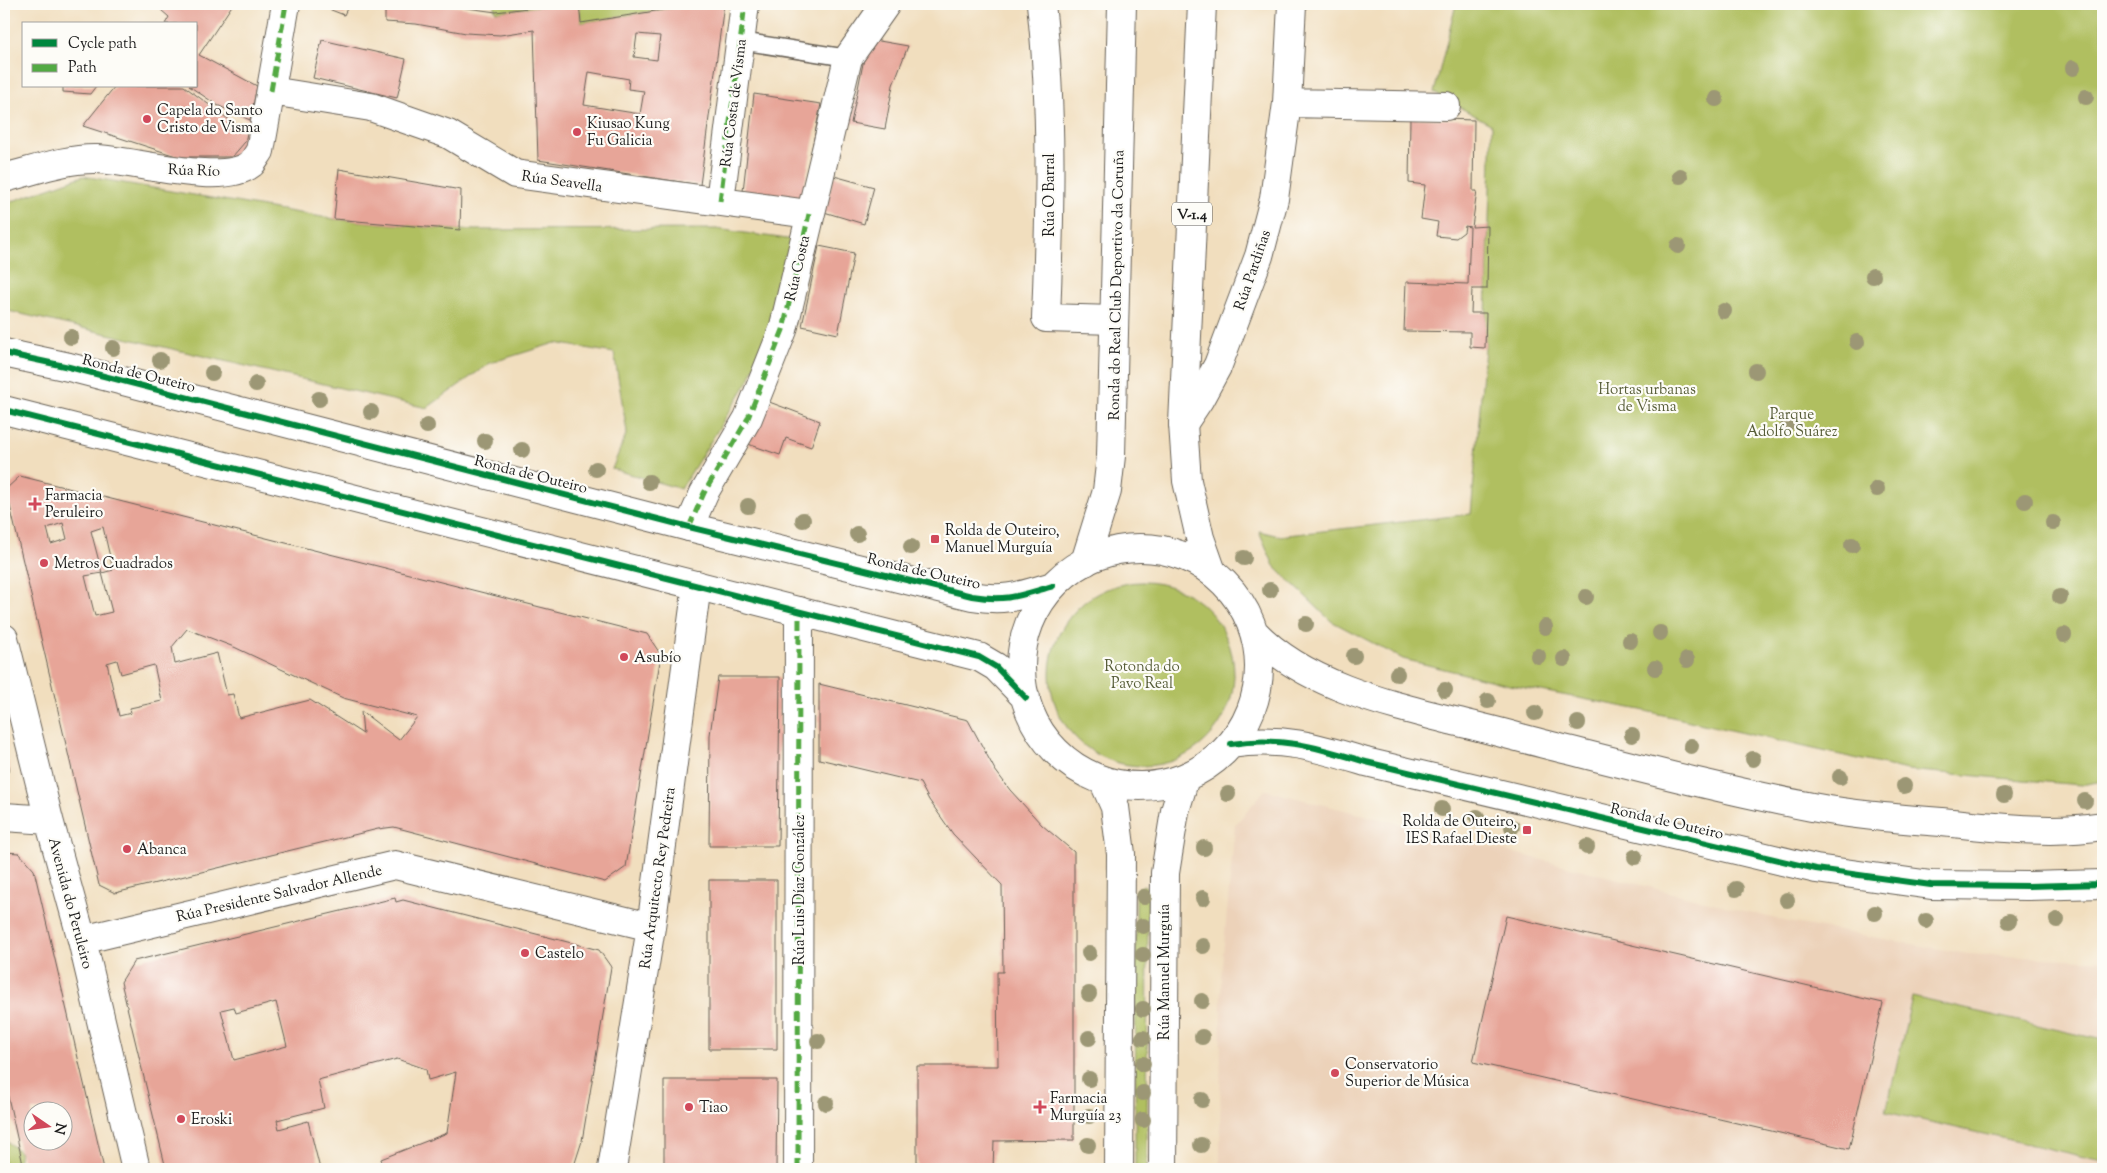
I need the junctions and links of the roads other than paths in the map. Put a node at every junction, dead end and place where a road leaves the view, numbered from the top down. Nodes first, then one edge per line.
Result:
1 (286, 4) edge
2 (745, 4) edge
3 (886, 4) edge
4 (1041, 4) edge
5 (1122, 4) edge
6 (1202, 4) edge
7 (1292, 4) edge
8 (740, 41) junction
9 (848, 58) junction
10 (270, 91) junction
11 (1287, 104) junction
12 (1446, 106) dead end
13 (4, 178) edge
14 (720, 201) junction
15 (809, 214) junction
16 (1114, 320) junction
17 (4, 353) edge
18 (4, 410) edge
19 (1183, 424) junction
20 (688, 527) junction
21 (1085, 562) junction
22 (1212, 572) junction
23 (697, 585) junction
24 (1053, 586) junction
25 (799, 611) junction
26 (1254, 632) junction
27 (4, 638) edge
28 (1026, 698) junction
29 (1231, 744) junction
30 (1185, 778) junction
31 (1103, 780) junction
32 (4, 817) edge
33 (49, 820) junction
34 (2103, 826) edge
35 (2103, 884) edge
36 (651, 926) junction
37 (82, 940) junction
38 (136, 1169) edge
39 (612, 1169) edge
40 (798, 1169) edge
41 (1119, 1169) edge
42 (1163, 1169) edge

1 - 10 main road, Rúa Río
2 - 8 main road, Rúa Costa de Visma
3 - 9 main road, Rúa Costa
4 - 16 main road, Rúa O Barral
5 - 16 main road, Ronda do Real Club Deportivo da Coruña
6 - 19 main road, V-1.4
7 - 11 main road, Rúa Pardiñas
8 - 9 lane
8 - 14 main road, Rúa Costa de Visma
9 - 15 main road, Rúa Costa
10 - 13 main road, Rúa Río
10 - 14 main road, Rúa Seavella
11 - 12 main road
11 - 19 main road, Rúa Pardiñas
14 - 15 main road, Rúa Seavella
15 - 20 main road, Rúa Costa
16 - 21 main road, Ronda do Real Club Deportivo da Coruña
17 - 20 main road, Ronda de Outeiro
18 - 23 main road, Ronda de Outeiro
19 - 22 main road, V-1.4
20 - 24 main road, Ronda de Outeiro
21 - 22 main road, Ronda de Outeiro
21 - 24 main road, Ronda de Outeiro
22 - 26 main road, Ronda de Outeiro
23 - 25 main road, Ronda de Outeiro
23 - 36 main road, Rúa Arquitecto Rey Pedreira
24 - 28 main road, Ronda de Outeiro
25 - 28 main road, Ronda de Outeiro
25 - 40 main road, Rúa Luis Díaz González
26 - 29 main road, Ronda de Outeiro
26 - 34 main road, Ronda de Outeiro
27 - 33 main road, Avenida do Peruleiro
28 - 31 main road, Ronda de Outeiro
29 - 30 main road, Ronda de Outeiro
29 - 35 main road, Ronda de Outeiro
30 - 31 main road, Ronda de Outeiro
30 - 42 main road, Rúa Manuel Murguía
31 - 41 main road
32 - 33 main road
33 - 37 main road, Avenida do Peruleiro
36 - 37 main road, Rúa Presidente Salvador Allende
36 - 39 main road, Rúa Arquitecto Rey Pedreira
37 - 38 main road, Avenida do Peruleiro

